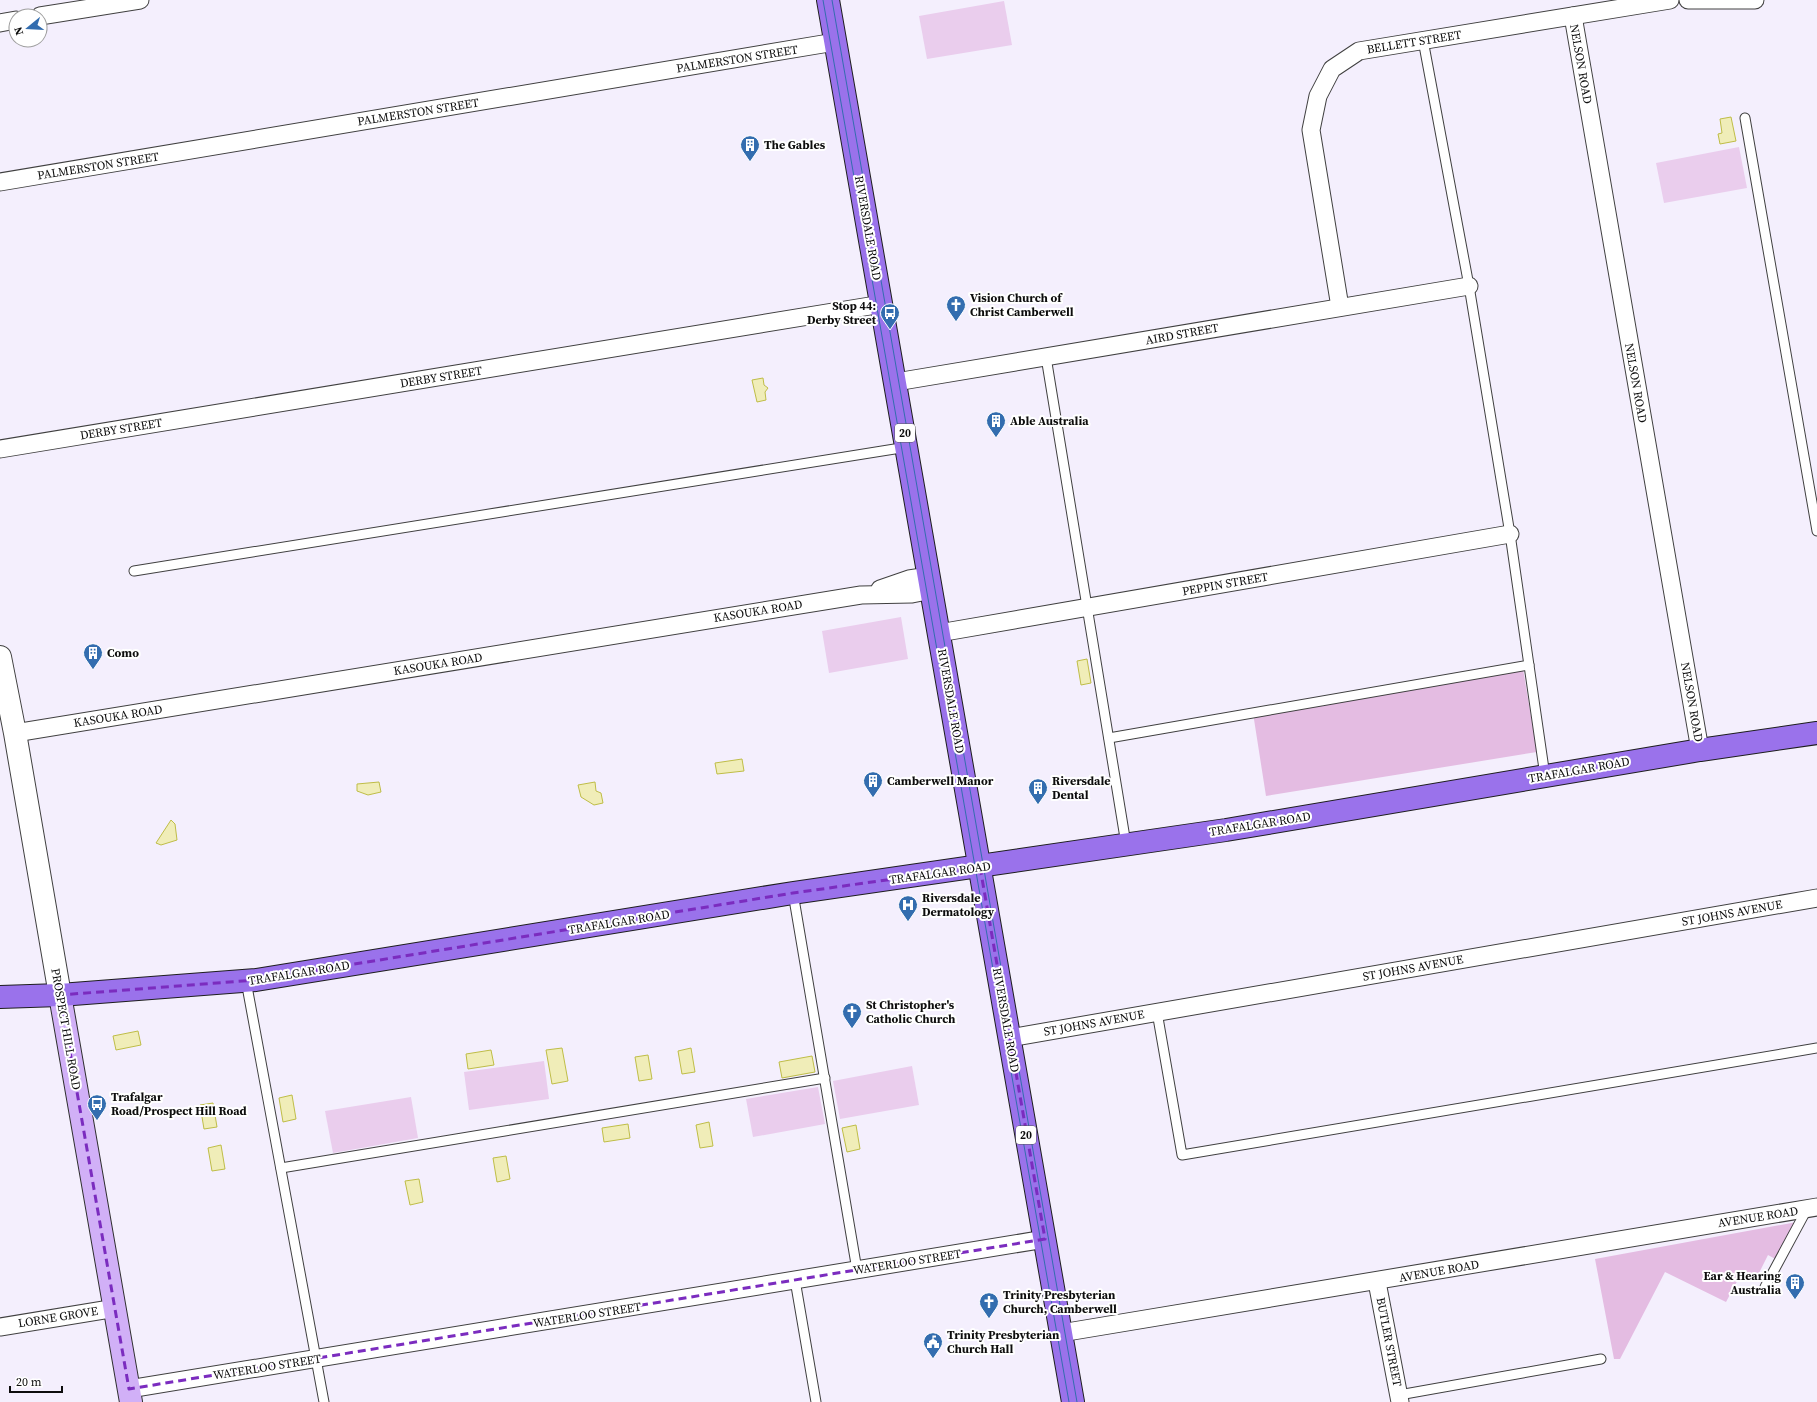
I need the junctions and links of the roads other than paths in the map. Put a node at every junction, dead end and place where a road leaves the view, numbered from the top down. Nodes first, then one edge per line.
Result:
1 (140, 0) edge
2 (828, 0) edge
3 (1670, 0) edge
4 (1688, 0) edge
5 (1755, 0) edge
6 (48, 15) edge
7 (1573, 16) junction
8 (1424, 40) junction
9 (835, 42) junction
10 (1745, 118) dead end
11 (0, 182) edge
12 (1468, 286) junction
13 (882, 304) junction
14 (1340, 307) junction
15 (1046, 357) junction
16 (896, 382) junction
17 (907, 447) junction
18 (0, 449) edge
19 (1817, 531) edge
20 (1510, 534) junction
21 (134, 571) dead end
22 (930, 583) junction
23 (1087, 608) junction
24 (939, 633) junction
25 (0, 660) edge
26 (1528, 665) junction
27 (15, 733) junction
28 (1817, 733) edge
29 (1109, 738) junction
30 (1700, 750) junction
31 (1545, 776) junction
32 (1126, 844) junction
33 (980, 867) junction
34 (793, 893) junction
35 (1817, 898) edge
36 (246, 981) junction
37 (60, 995) junction
38 (0, 997) edge
39 (1157, 1012) junction
40 (1009, 1038) junction
41 (1817, 1048) edge
42 (825, 1078) junction
43 (281, 1168) junction
44 (1812, 1208) edge
45 (1045, 1239) junction
46 (857, 1270) junction
47 (795, 1280) junction
48 (1378, 1282) junction
49 (1765, 1288) dead end
50 (116, 1308) junction
51 (0, 1327) edge
52 (1060, 1333) junction
53 (316, 1359) junction
54 (1601, 1359) dead end
55 (130, 1396) edge
56 (1400, 1398) edge
57 (324, 1402) edge
58 (816, 1402) edge
59 (1073, 1402) edge

1 - 6 street
2 - 9 main road, RIVERSDALE ROAD / 20
3 - 7 street, BELLETT STREET
4 - 5 street
7 - 8 street, BELLETT STREET
7 - 30 street, NELSON ROAD
8 - 12 lane
8 - 14 street, BELLETT STREET
9 - 11 street, PALMERSTON STREET
9 - 13 main road, RIVERSDALE ROAD / 20
10 - 19 lane
12 - 14 street, AIRD STREET
12 - 20 lane
13 - 16 main road, RIVERSDALE ROAD / 20
13 - 18 street, DERBY STREET
14 - 15 street, AIRD STREET
15 - 16 street, AIRD STREET
15 - 23 lane
16 - 17 main road, RIVERSDALE ROAD / 20
17 - 21 lane
17 - 22 main road, RIVERSDALE ROAD / 20
20 - 23 street, PEPPIN STREET
20 - 26 lane
22 - 24 main road, RIVERSDALE ROAD / 20
22 - 27 street, KASOUKA ROAD
23 - 24 street, PEPPIN STREET
23 - 29 lane
24 - 33 main road, RIVERSDALE ROAD / 20
25 - 27 street, PROSPECT HILL ROAD
26 - 29 lane
26 - 31 lane
27 - 37 street, PROSPECT HILL ROAD
28 - 30 main road, TRAFALGAR ROAD
29 - 32 lane
30 - 31 main road, TRAFALGAR ROAD
31 - 32 main road, TRAFALGAR ROAD
32 - 33 main road, TRAFALGAR ROAD
33 - 34 main road, TRAFALGAR ROAD
33 - 40 main road, RIVERSDALE ROAD / 20
34 - 36 main road, TRAFALGAR ROAD
34 - 42 lane
35 - 39 street, ST JOHNS AVENUE
36 - 37 main road, TRAFALGAR ROAD
36 - 43 lane
37 - 38 main road, TRAFALGAR ROAD
37 - 50 main road, PROSPECT HILL ROAD
39 - 40 street, ST JOHNS AVENUE
39 - 41 lane
40 - 45 main road, RIVERSDALE ROAD / 20
42 - 43 lane
42 - 46 lane
43 - 53 lane
44 - 48 street, AVENUE ROAD
44 - 49 lane
45 - 46 street, WATERLOO STREET
45 - 52 main road, RIVERSDALE ROAD / 20
46 - 47 street, WATERLOO STREET
47 - 53 street, WATERLOO STREET
47 - 58 lane
48 - 52 street, AVENUE ROAD
48 - 56 street, BUTLER STREET
50 - 51 street, LORNE GROVE
50 - 55 main road, PROSPECT HILL ROAD
52 - 59 main road, RIVERSDALE ROAD / 20
53 - 55 street, WATERLOO STREET
53 - 57 lane
54 - 56 lane

